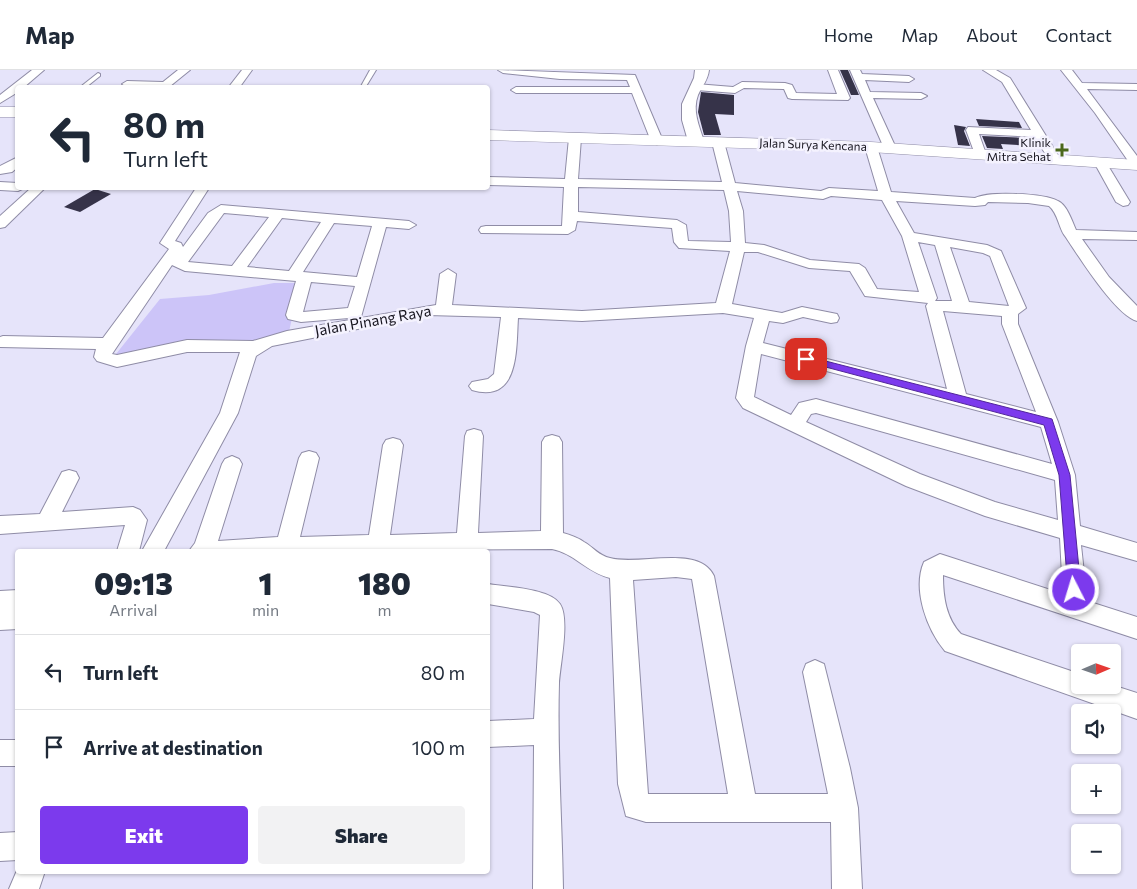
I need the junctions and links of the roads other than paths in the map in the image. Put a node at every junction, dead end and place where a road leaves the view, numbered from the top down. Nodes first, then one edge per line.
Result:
1 (39, 70) edge
2 (185, 70) edge
3 (247, 70) edge
4 (373, 70) edge
5 (502, 70) edge
6 (702, 70) edge
7 (833, 70) edge
8 (988, 70) edge
9 (1066, 70) edge
10 (630, 73) edge
11 (856, 74) edge
12 (98, 75) dead end
13 (138, 75) dead end
14 (909, 79) dead end
15 (20, 85) edge
16 (85, 85) edge
17 (126, 85) edge
18 (164, 85) edge
19 (234, 85) edge
20 (364, 85) edge
21 (696, 86) junction
22 (1079, 86) junction
23 (1137, 87) edge
24 (15, 88) edge
25 (516, 90) dead end
26 (636, 90) junction
27 (866, 95) junction
28 (921, 96) dead end
29 (0, 100) edge
30 (0, 112) edge
31 (15, 112) edge
32 (1039, 134) junction
33 (490, 135) edge
34 (575, 138) junction
35 (657, 141) junction
36 (696, 141) junction
37 (718, 142) junction
38 (871, 147) junction
39 (890, 148) junction
40 (980, 154) junction
41 (1055, 160) junction
42 (15, 163) edge
43 (1101, 164) junction
44 (1137, 165) edge
45 (0, 170) edge
46 (646, 172) dead end
47 (490, 181) edge
48 (571, 184) junction
49 (0, 186) edge
50 (648, 186) junction
51 (730, 186) junction
52 (15, 187) edge
53 (27, 190) edge
54 (36, 190) edge
55 (201, 190) edge
56 (887, 196) junction
57 (1123, 202) dead end
58 (0, 213) edge
59 (186, 214) junction
60 (278, 214) junction
61 (213, 216) junction
62 (571, 216) junction
63 (330, 218) junction
64 (0, 224) edge
65 (380, 224) junction
66 (409, 225) dead end
67 (486, 230) dead end
68 (1070, 234) junction
69 (909, 236) junction
70 (1137, 236) edge
71 (942, 244) dead end
72 (738, 246) junction
73 (236, 270) junction
74 (448, 274) dead end
75 (299, 276) junction
76 (362, 282) junction
77 (962, 306) junction
78 (723, 308) junction
79 (443, 310) junction
80 (1135, 310) edge
81 (510, 312) junction
82 (1010, 312) junction
83 (763, 315) junction
84 (831, 318) dead end
85 (3, 342) dead end
86 (108, 344) junction
87 (254, 346) junction
88 (754, 346) junction
89 (478, 386) dead end
90 (958, 400) junction
91 (1049, 422) junction
92 (795, 425) junction
93 (474, 436) dead end
94 (552, 442) dead end
95 (393, 445) dead end
96 (309, 458) dead end
97 (232, 464) dead end
98 (1064, 475) junction
99 (69, 478) dead end
100 (47, 521) junction
101 (0, 525) edge
102 (1070, 533) junction
103 (552, 540) junction
104 (466, 541) junction
105 (378, 544) junction
106 (287, 546) junction
107 (129, 549) edge
108 (154, 549) edge
109 (203, 549) edge
110 (236, 549) edge
111 (1137, 552) edge
112 (621, 570) junction
113 (490, 594) edge
114 (15, 600) edge
115 (0, 601) edge
116 (1076, 609) junction
117 (15, 618) edge
118 (0, 619) edge
119 (1137, 628) edge
120 (815, 672) dead end
121 (1137, 706) edge
122 (546, 731) junction
123 (490, 734) edge
124 (0, 753) edge
125 (15, 753) edge
126 (844, 808) junction
127 (744, 809) junction
128 (15, 846) edge
129 (0, 847) edge
130 (29, 874) edge
131 (24, 889) edge
132 (548, 889) edge
133 (847, 889) edge

1 - 15 street
2 - 18 street
3 - 19 street
4 - 20 lane
5 - 10 street
6 - 21 street
7 - 21 street
8 - 32 street
9 - 22 street
10 - 26 street
11 - 14 street
11 - 27 street
12 - 16 lane
13 - 17 street
21 - 36 street
22 - 23 street
22 - 44 street
24 - 29 street
25 - 26 street
26 - 35 street
27 - 28 street
27 - 39 street
30 - 31 main road
32 - 40 street
32 - 41 street
33 - 34 main road, Jalan Surya Kencana
34 - 35 main road, Jalan Surya Kencana
34 - 48 street
35 - 36 main road, Jalan Surya Kencana
36 - 37 main road, Jalan Surya Kencana
37 - 38 main road, Jalan Surya Kencana
37 - 51 street
38 - 39 main road, Jalan Surya Kencana
38 - 56 street
39 - 40 main road, Jalan Surya Kencana
40 - 41 main road, Jalan Surya Kencana
41 - 43 main road, Jalan Surya Kencana
42 - 45 street
43 - 44 main road, Jalan Surya Kencana
43 - 57 street
46 - 50 street
47 - 48 street
48 - 50 street
48 - 62 street
49 - 52 street
50 - 51 street
51 - 56 street
51 - 72 street
53 - 58 street
54 - 64 street
55 - 59 street
56 - 68 street
56 - 69 street
59 - 61 street
59 - 86 street
60 - 61 street
60 - 63 street
60 - 73 street
61 - 73 street
62 - 67 street
62 - 72 street
63 - 65 street
63 - 75 street
65 - 66 street
65 - 76 street
68 - 70 street
68 - 80 street
69 - 72 street
69 - 82 street
71 - 77 street
72 - 78 street
73 - 75 street
74 - 79 street
75 - 76 street
75 - 76 street
77 - 82 street
77 - 90 street
78 - 81 street, Jalan Pinang Raya
78 - 83 street, Jalan Pinang Raya
79 - 81 street, Jalan Pinang Raya
79 - 87 street, Jalan Pinang Raya
81 - 89 street
82 - 91 street
83 - 84 street, Jalan Pinang Raya
83 - 88 street
85 - 86 street
86 - 87 street, Jalan Pinang Raya
87 - 108 street
88 - 90 street
88 - 92 street
90 - 91 street
91 - 98 street
92 - 98 street
92 - 102 street
93 - 104 street
94 - 103 street
95 - 105 street
96 - 106 street
97 - 109 street
98 - 102 street
99 - 100 street
100 - 101 street
100 - 107 street
102 - 111 street
102 - 116 street
103 - 104 street
103 - 112 street
104 - 105 street
105 - 106 street
106 - 110 street
112 - 127 street
112 - 127 street
113 - 122 street
114 - 115 street
116 - 119 street
116 - 121 street
117 - 118 street
120 - 126 street
122 - 123 street
122 - 132 street
124 - 125 street
126 - 127 street
126 - 133 street
128 - 129 street
130 - 131 street

